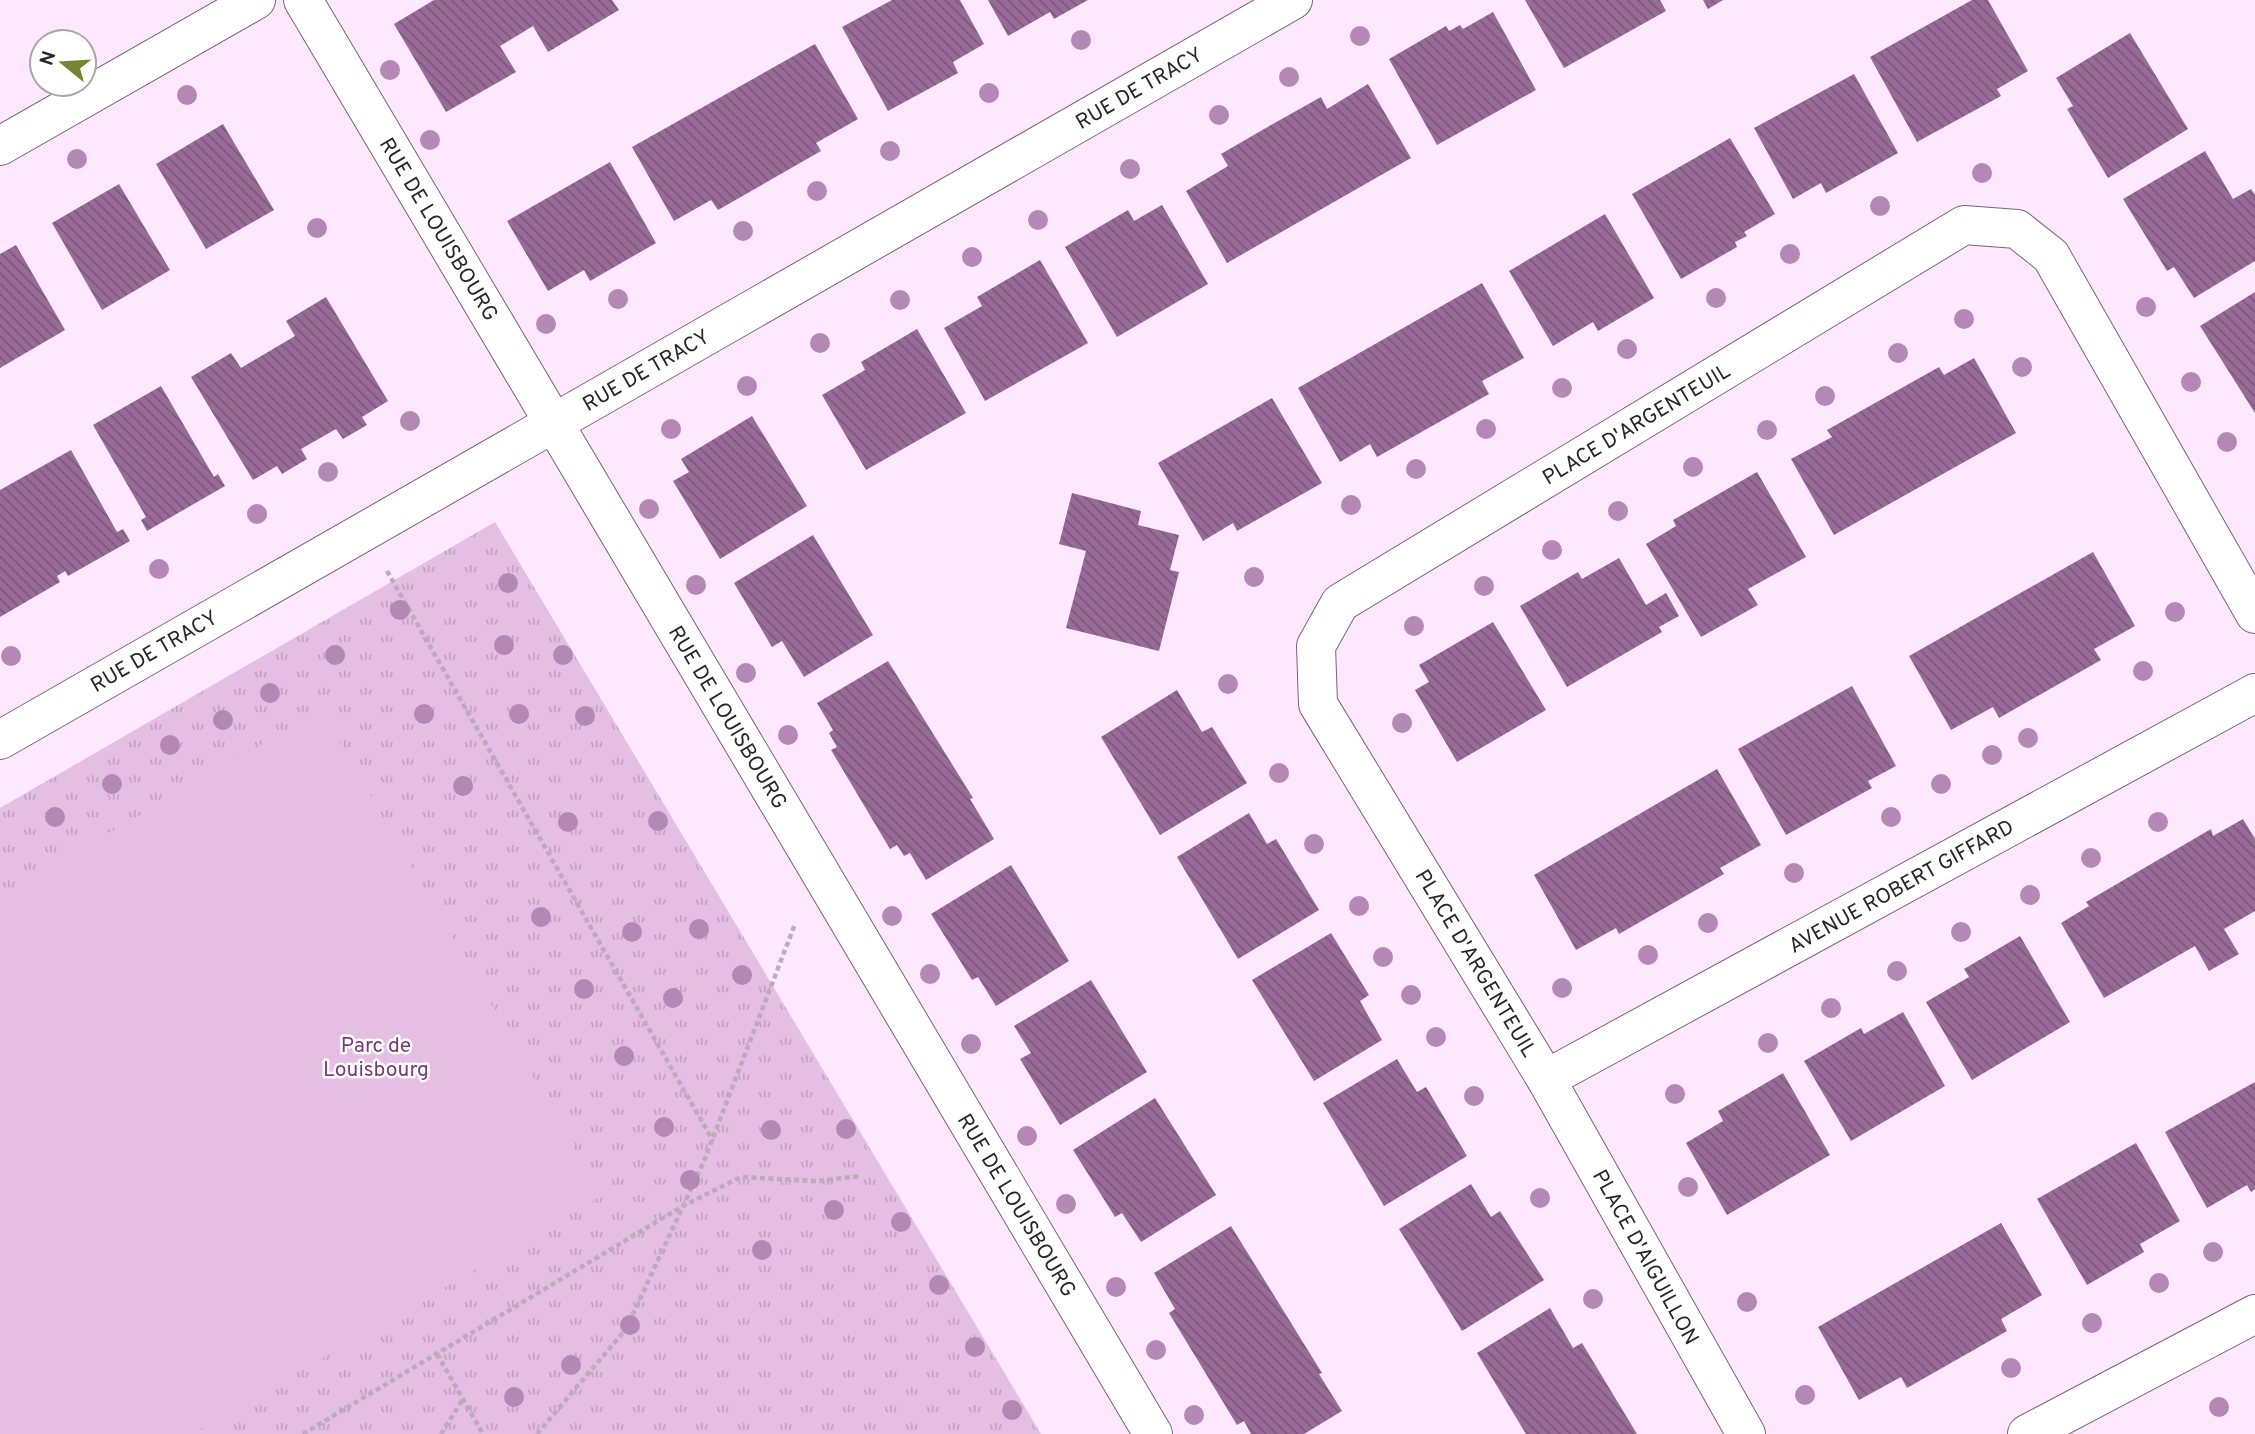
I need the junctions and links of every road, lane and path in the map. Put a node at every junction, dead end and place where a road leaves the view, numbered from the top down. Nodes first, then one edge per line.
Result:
1 (256, 0) edge
2 (303, 0) edge
3 (1293, 0) edge
4 (0, 146) edge
5 (554, 423) junction
6 (365, 531) junction
7 (2255, 614) edge
8 (2255, 693) edge
9 (0, 740) edge
10 (817, 867) junction
11 (1546, 1079) junction
12 (713, 1141) junction
13 (861, 1176) dead end
14 (684, 1206) junction
15 (2255, 1314) edge
16 (437, 1354) junction
17 (463, 1399) junction
18 (303, 1434) edge
19 (441, 1434) edge
20 (483, 1434) edge
21 (537, 1434) edge
22 (1153, 1434) edge
23 (1746, 1434) edge
24 (2027, 1434) edge

1 - 4 street
2 - 5 street, RUE DE LOUISBOURG
3 - 5 street, RUE DE TRACY
5 - 6 street, RUE DE TRACY
5 - 10 street, RUE DE LOUISBOURG
6 - 9 street, RUE DE TRACY
6 - 12 path
7 - 11 street, PLACE D'ARGENTEUIL
8 - 11 street, AVENUE ROBERT GIFFARD
10 - 12 path
10 - 22 street, RUE DE LOUISBOURG
11 - 23 street, PLACE D'AIGUILLON
12 - 14 path
13 - 14 path
14 - 16 path
14 - 21 path
15 - 24 street
16 - 17 path
16 - 18 path
17 - 19 path
17 - 20 path

